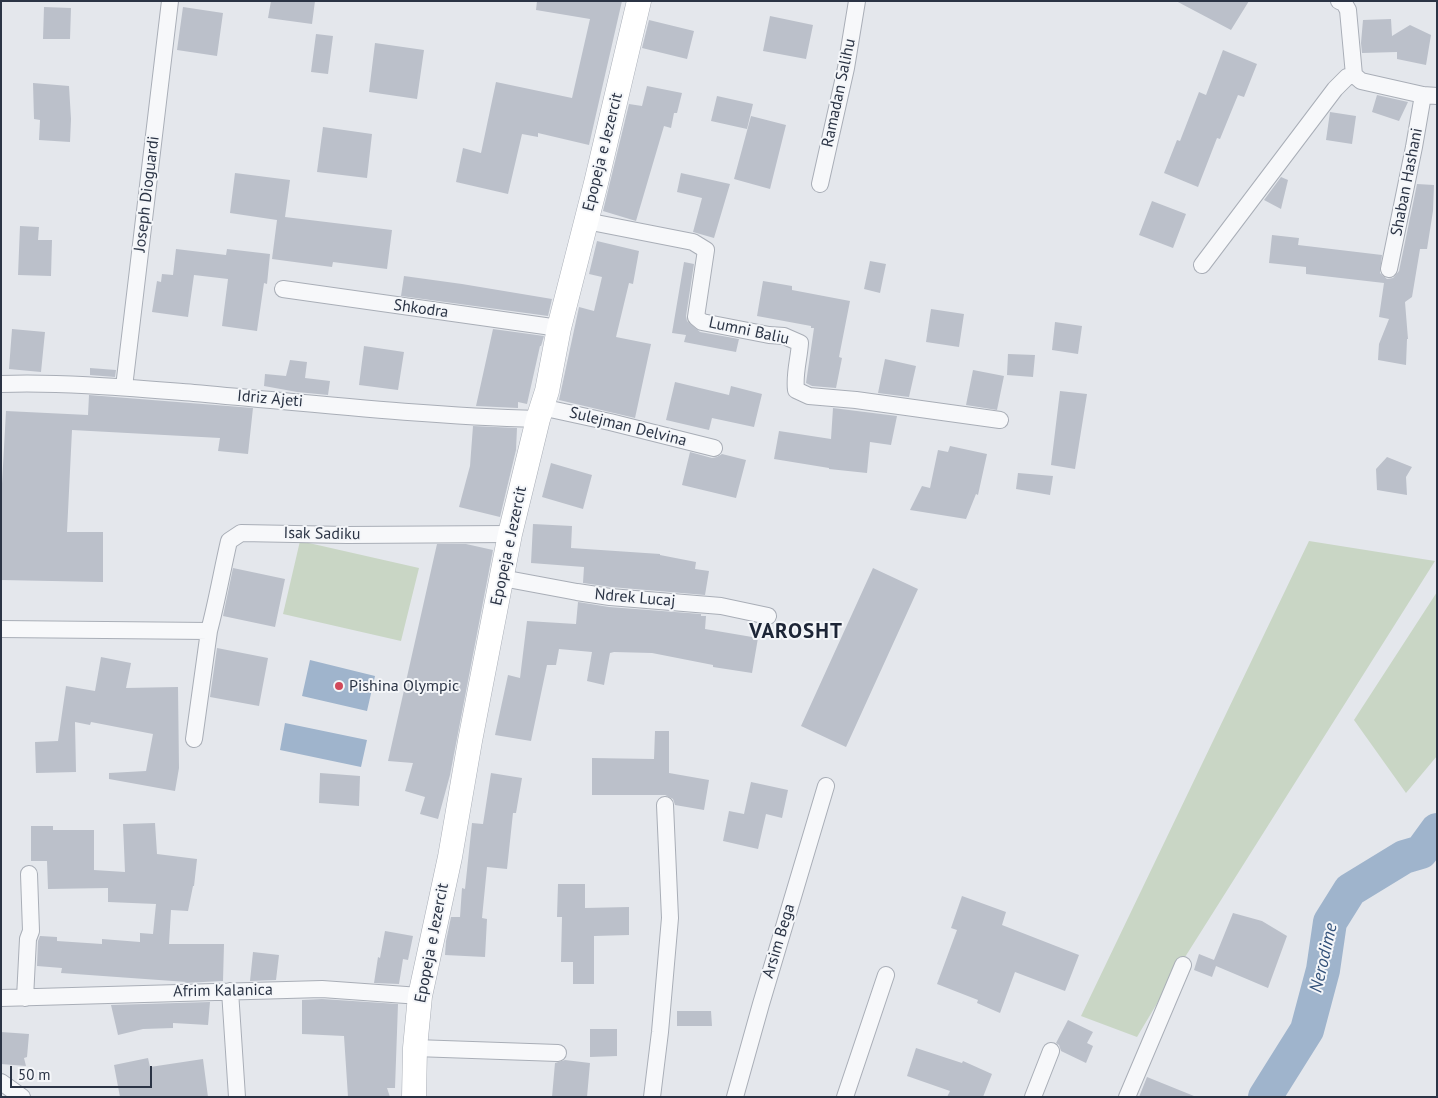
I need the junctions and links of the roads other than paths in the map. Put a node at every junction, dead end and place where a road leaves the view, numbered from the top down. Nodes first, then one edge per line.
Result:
1 (170, 1) edge
2 (639, 1) edge
3 (857, 1) edge
4 (1339, 1) edge
5 (1354, 75) junction
6 (1430, 96) edge
7 (820, 184) dead end
8 (586, 222) junction
9 (1202, 265) dead end
10 (1389, 269) dead end
11 (283, 289) dead end
12 (559, 328) junction
13 (1, 384) edge
14 (124, 387) junction
15 (540, 413) junction
16 (1000, 420) dead end
17 (714, 448) dead end
18 (510, 534) junction
19 (502, 578) junction
20 (768, 616) dead end
21 (1, 629) edge
22 (209, 631) junction
23 (194, 739) dead end
24 (826, 786) dead end
25 (666, 805) dead end
26 (28, 874) dead end
27 (1183, 965) dead end
28 (886, 975) dead end
29 (230, 991) junction
30 (420, 996) junction
31 (1, 998) edge
32 (25, 998) junction
33 (415, 1048) junction
34 (1051, 1051) dead end
35 (558, 1053) dead end
36 (1, 1082) edge
37 (22, 1097) edge
38 (237, 1097) edge
39 (414, 1097) edge
40 (652, 1097) edge
41 (735, 1097) edge
42 (845, 1097) edge
43 (1033, 1097) edge
44 (1127, 1097) edge

1 - 14 street, Joseph Dioguardi
2 - 8 main road, Epopeja e Jezercit
3 - 7 street, Ramadan Salihu
4 - 5 street
5 - 6 street, Shaban Hashani
5 - 9 street
6 - 10 street, Shaban Hashani
8 - 12 main road, Epopeja e Jezercit
8 - 16 street, Lumni Baliu
11 - 12 street, Shkodra
12 - 15 main road, Epopeja e Jezercit
13 - 14 street, Idriz Ajeti
14 - 15 street, Idriz Ajeti
15 - 17 street, Sulejman Delvina
15 - 18 main road, Epopeja e Jezercit
18 - 19 main road, Epopeja e Jezercit
18 - 22 street, Isak Sadiku
19 - 20 street, Ndrek Lucaj
19 - 30 main road, Epopeja e Jezercit
21 - 22 street
22 - 23 street, Isak Sadiku
24 - 41 street, Arsim Bega
25 - 40 street
26 - 32 street
27 - 44 street
28 - 42 street
29 - 30 street, Afrim Kalanica
29 - 32 street, Afrim Kalanica
29 - 38 street
30 - 33 main road, Epopeja e Jezercit
31 - 32 street, Afrim Kalanica
33 - 35 street
33 - 39 main road, Epopeja e Jezercit
34 - 43 street
36 - 37 street

